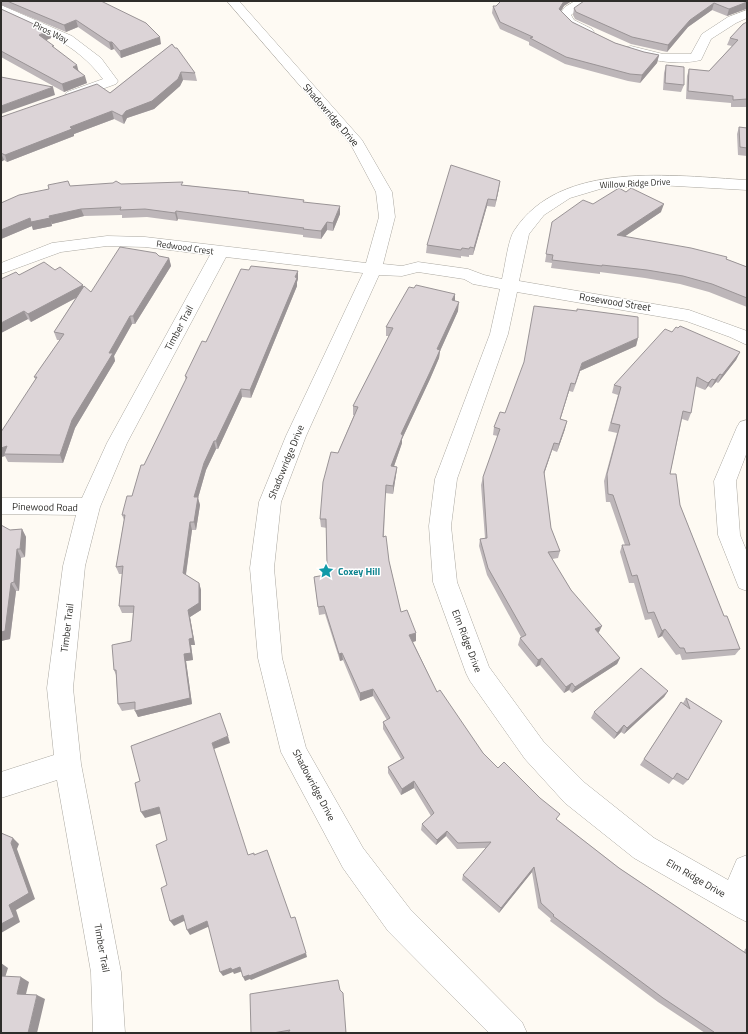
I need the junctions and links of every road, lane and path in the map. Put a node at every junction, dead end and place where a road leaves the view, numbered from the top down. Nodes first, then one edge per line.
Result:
1 (233, 1) edge
2 (584, 1) edge
3 (1, 9) edge
4 (747, 14) edge
5 (602, 39) edge
6 (621, 48) edge
7 (60, 100) edge
8 (747, 185) edge
9 (220, 252) junction
10 (1, 269) edge
11 (373, 269) junction
12 (509, 285) junction
13 (747, 339) edge
14 (747, 428) edge
15 (1, 506) edge
16 (89, 507) junction
17 (747, 581) edge
18 (68, 764) junction
19 (1, 785) edge
20 (747, 869) edge
21 (741, 903) edge
22 (110, 1033) edge
23 (511, 1033) edge

1 - 11 street, Shadowridge Drive
2 - 5 street
3 - 7 street, Piros Way
4 - 6 street
8 - 12 street, Willow Ridge Drive
9 - 10 street, Redwood Crest
9 - 11 street, Redwood Crest
9 - 16 street, Timber Trail
11 - 12 street, Rosewood Street
11 - 23 street, Shadowridge Drive
12 - 13 street, Rosewood Street
12 - 21 street, Elm Ridge Drive
14 - 17 street
15 - 16 street, Pinewood Road
16 - 18 street, Timber Trail
18 - 19 street
18 - 22 street, Timber Trail
20 - 21 street

